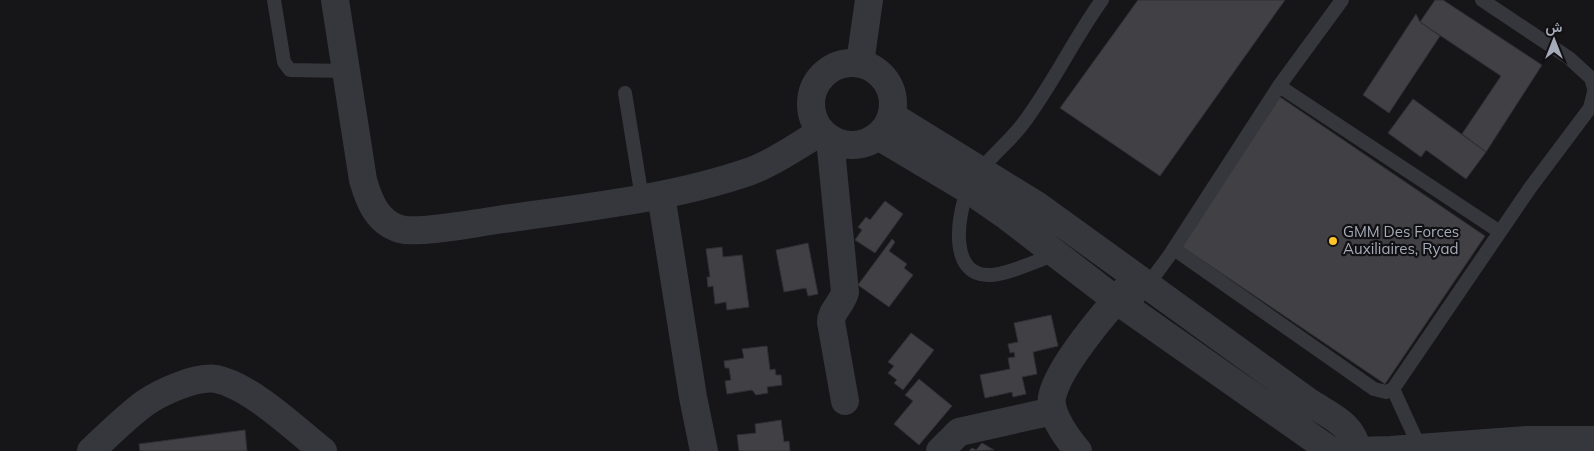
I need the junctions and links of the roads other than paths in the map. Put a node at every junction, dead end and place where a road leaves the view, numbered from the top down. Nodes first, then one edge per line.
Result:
1 (274, 0) edge
2 (335, 0) edge
3 (869, 0) edge
4 (1102, 0) edge
5 (1342, 0) edge
6 (1482, 0) edge
7 (860, 63) junction
8 (346, 71) junction
9 (1280, 86) junction
10 (1594, 88) edge
11 (1594, 92) edge
12 (625, 93) dead end
13 (885, 126) junction
14 (825, 136) junction
15 (974, 180) junction
16 (651, 197) junction
17 (1500, 232) junction
18 (1174, 249) junction
19 (1056, 254) junction
20 (1142, 281) junction
21 (1122, 305) junction
22 (1393, 389) junction
23 (845, 401) dead end
24 (1053, 411) junction
25 (1594, 440) edge
26 (1594, 444) edge
27 (1422, 450) edge
28 (91, 451) edge
29 (323, 451) edge
30 (704, 451) edge
31 (940, 451) edge
32 (1078, 451) edge
33 (1331, 451) edge
34 (1356, 451) edge
35 (1585, 451) edge

1 - 8 lane
2 - 8 street
3 - 7 street
4 - 15 lane
5 - 9 lane
6 - 10 lane
7 - 13 street
7 - 14 street
8 - 16 street
9 - 17 lane
9 - 18 lane
11 - 17 lane
12 - 16 lane
13 - 14 street
13 - 15 street
14 - 16 street
14 - 23 street
15 - 19 street
15 - 19 lane
15 - 20 street
16 - 30 street
17 - 22 lane
18 - 20 lane
18 - 22 lane
19 - 21 street
20 - 21 street
20 - 34 street
21 - 24 street
21 - 33 street
22 - 27 lane
24 - 31 street
24 - 32 street
25 - 27 street
26 - 35 street
27 - 34 street
28 - 29 street

